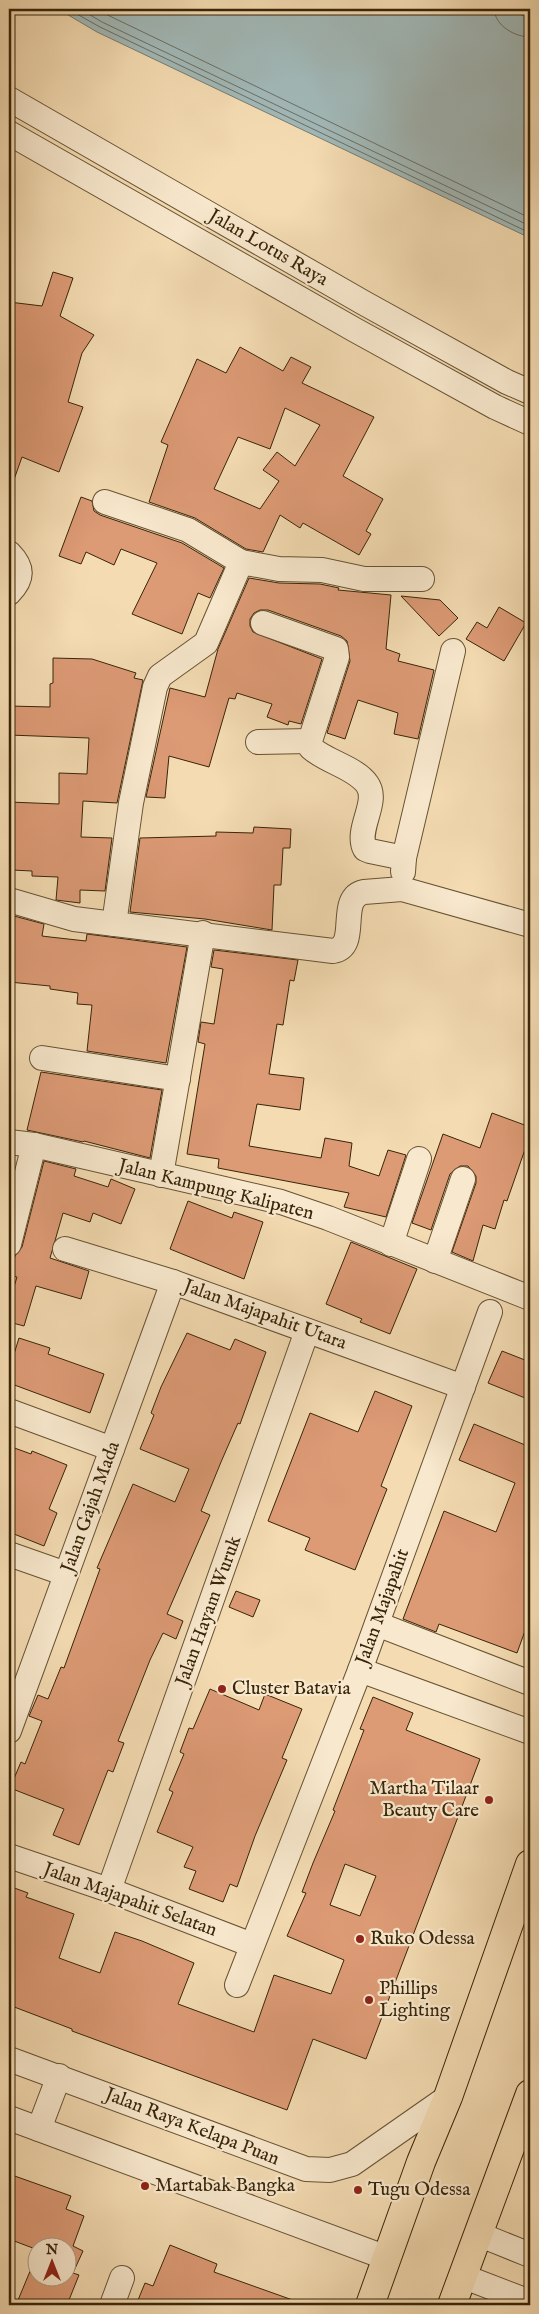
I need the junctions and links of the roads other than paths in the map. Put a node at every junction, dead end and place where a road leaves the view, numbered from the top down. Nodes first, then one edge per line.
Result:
1 (9, 99) edge
2 (9, 133) edge
3 (530, 392) edge
4 (530, 423) edge
5 (105, 502) dead end
6 (9, 553) edge
7 (241, 562) junction
8 (422, 579) dead end
9 (9, 593) edge
10 (263, 623) dead end
11 (454, 651) dead end
12 (310, 741) junction
13 (258, 742) dead end
14 (404, 858) junction
15 (402, 889) junction
16 (9, 900) edge
17 (114, 924) junction
18 (530, 925) edge
19 (203, 933) junction
20 (42, 1058) dead end
21 (178, 1079) junction
22 (9, 1142) edge
23 (34, 1145) junction
24 (419, 1158) dead end
25 (161, 1175) junction
26 (463, 1179) dead end
27 (9, 1244) edge
28 (391, 1244) junction
29 (65, 1249) dead end
30 (435, 1260) junction
31 (173, 1282) junction
32 (530, 1298) edge
33 (490, 1312) dead end
34 (307, 1331) junction
35 (463, 1387) junction
36 (9, 1411) edge
37 (112, 1449) junction
38 (9, 1554) edge
39 (66, 1574) junction
40 (377, 1624) junction
41 (360, 1670) junction
42 (530, 1683) edge
43 (14, 1698) edge
44 (9, 1731) edge
45 (530, 1732) edge
46 (9, 1856) edge
47 (530, 1864) edge
48 (109, 1890) junction
49 (252, 1945) junction
50 (237, 1984) dead end
51 (9, 2059) edge
52 (59, 2076) junction
53 (530, 2094) edge
54 (448, 2097) junction
55 (9, 2118) edge
56 (39, 2129) junction
57 (478, 2234) junction
58 (530, 2255) edge
59 (387, 2258) junction
60 (462, 2276) junction
61 (122, 2278) dead end
62 (530, 2302) edge
63 (112, 2305) edge
64 (370, 2305) edge
65 (452, 2305) edge

1 - 3 street, Jalan Lotus Raya
2 - 4 street, Jalan Lotus Raya
5 - 7 street
6 - 9 street
7 - 8 street
7 - 17 street
10 - 12 street
11 - 14 street
12 - 13 street
12 - 14 street
14 - 15 street
15 - 18 street
15 - 19 street
16 - 17 street
17 - 19 street
19 - 21 street
20 - 21 street
21 - 25 street
22 - 23 street, Jalan Kampung Kalipaten
23 - 25 street, Jalan Kampung Kalipaten
23 - 27 street
24 - 28 street
25 - 28 street, Jalan Kampung Kalipaten
26 - 30 street
28 - 30 street, Jalan Kampung Kalipaten
29 - 31 street, Jalan Majapahit Utara
30 - 32 street, Jalan Kampung Kalipaten
31 - 34 street, Jalan Majapahit Utara
31 - 37 street, Jalan Gajah Mada
33 - 35 street, Jalan Majapahit
34 - 35 street, Jalan Majapahit Utara
34 - 48 street, Jalan Hayam Wuruk
35 - 40 street, Jalan Majapahit
36 - 37 street
37 - 39 street, Jalan Gajah Mada
38 - 39 street
39 - 43 street, Jalan Gajah Mada
40 - 41 street, Jalan Majapahit
40 - 42 street
41 - 45 street
41 - 49 street, Jalan Majapahit
43 - 44 street, Jalan Gajah Mada
46 - 48 street, Jalan Majapahit Selatan
47 - 54 main road
48 - 49 street, Jalan Majapahit Selatan
49 - 50 street, Jalan Majapahit
51 - 52 street, Jalan Raya Kelapa Puan
52 - 54 street, Jalan Raya Kelapa Puan
52 - 56 street
53 - 57 main road
54 - 59 main road
55 - 56 street
56 - 59 street
57 - 58 street
57 - 60 main road
59 - 64 main road
60 - 62 street
60 - 65 main road
61 - 63 street

